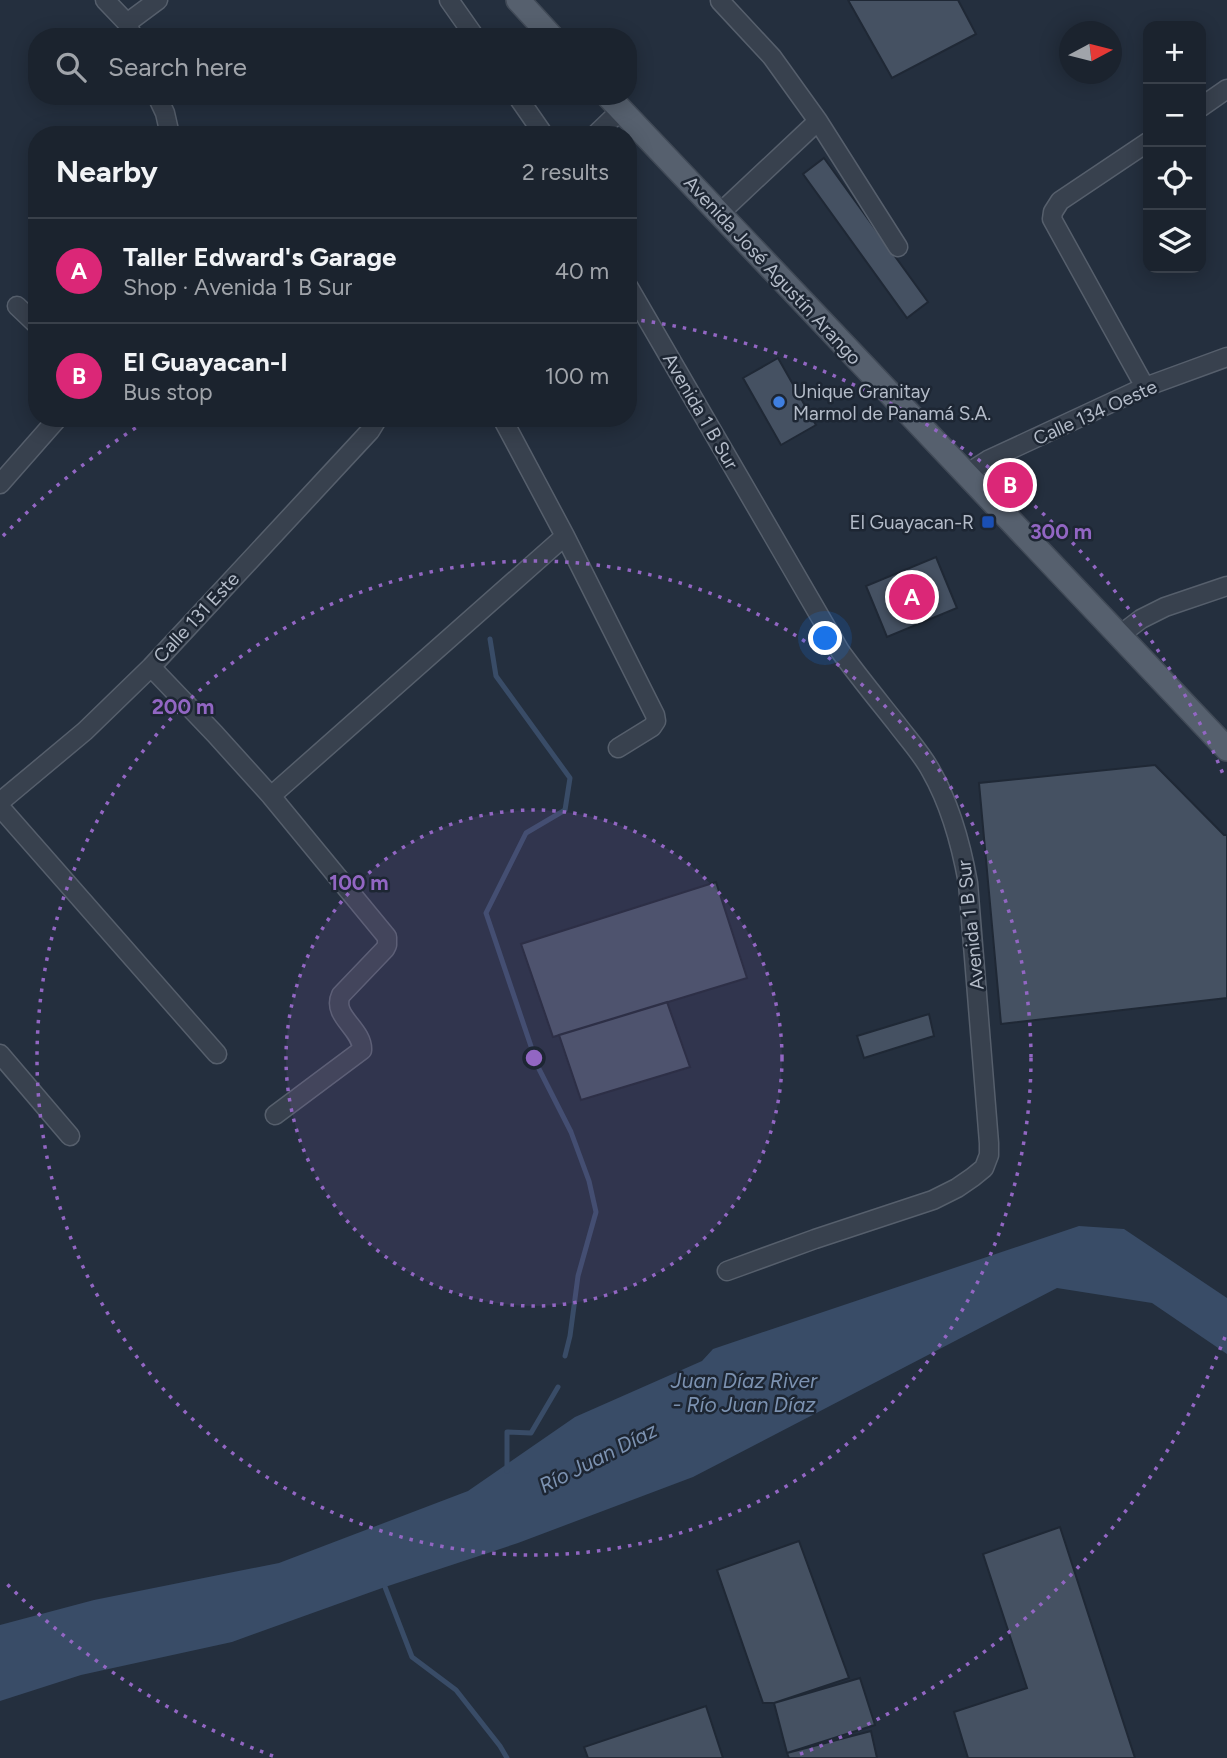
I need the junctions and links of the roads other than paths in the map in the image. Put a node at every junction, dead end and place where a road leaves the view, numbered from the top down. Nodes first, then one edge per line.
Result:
1 (106, 0) edge
2 (158, 0) edge
3 (449, 0) edge
4 (518, 0) edge
5 (720, 1) edge
6 (128, 28) edge
7 (132, 28) edge
8 (469, 28) edge
9 (544, 28) edge
10 (1227, 89) edge
11 (1206, 104) edge
12 (161, 105) edge
13 (523, 105) edge
14 (614, 105) edge
15 (617, 105) edge
16 (818, 121) junction
17 (168, 126) edge
18 (538, 126) edge
19 (600, 126) edge
20 (637, 126) edge
21 (637, 126) edge
22 (1143, 145) edge
23 (720, 213) junction
24 (898, 247) dead end
25 (637, 301) edge
26 (17, 306) dead end
27 (28, 316) edge
28 (1227, 357) edge
29 (1145, 387) junction
30 (50, 427) edge
31 (372, 427) edge
32 (507, 427) edge
33 (966, 474) junction
34 (0, 484) edge
35 (565, 537) junction
36 (1227, 586) edge
37 (1120, 635) junction
38 (151, 667) junction
39 (618, 748) dead end
40 (1227, 749) edge
41 (271, 796) junction
42 (0, 804) edge
43 (0, 1054) edge
44 (217, 1054) dead end
45 (275, 1115) dead end
46 (70, 1136) dead end
47 (727, 1271) dead end

1 - 6 street
2 - 7 street
3 - 8 street
4 - 9 main road
5 - 16 street
10 - 11 street
12 - 17 street
13 - 18 street
14 - 19 street
15 - 21 main road, Avenida José Agustín Arango
16 - 23 street
16 - 24 street
20 - 23 main road, Avenida José Agustín Arango
22 - 29 street
23 - 33 main road, Avenida José Agustín Arango
25 - 47 street, Avenida 1 B Sur
26 - 27 street
28 - 29 street, Calle 134 Oeste
29 - 33 street, Calle 134 Oeste
30 - 34 street
31 - 38 street, Calle 131 Este
32 - 35 street
33 - 37 main road, Avenida José Agustín Arango
35 - 39 street
35 - 41 street
36 - 37 street
37 - 40 main road, Avenida José Agustín Arango
38 - 41 street
38 - 42 street, Calle 131 Este
41 - 45 street
42 - 44 street
43 - 46 street

